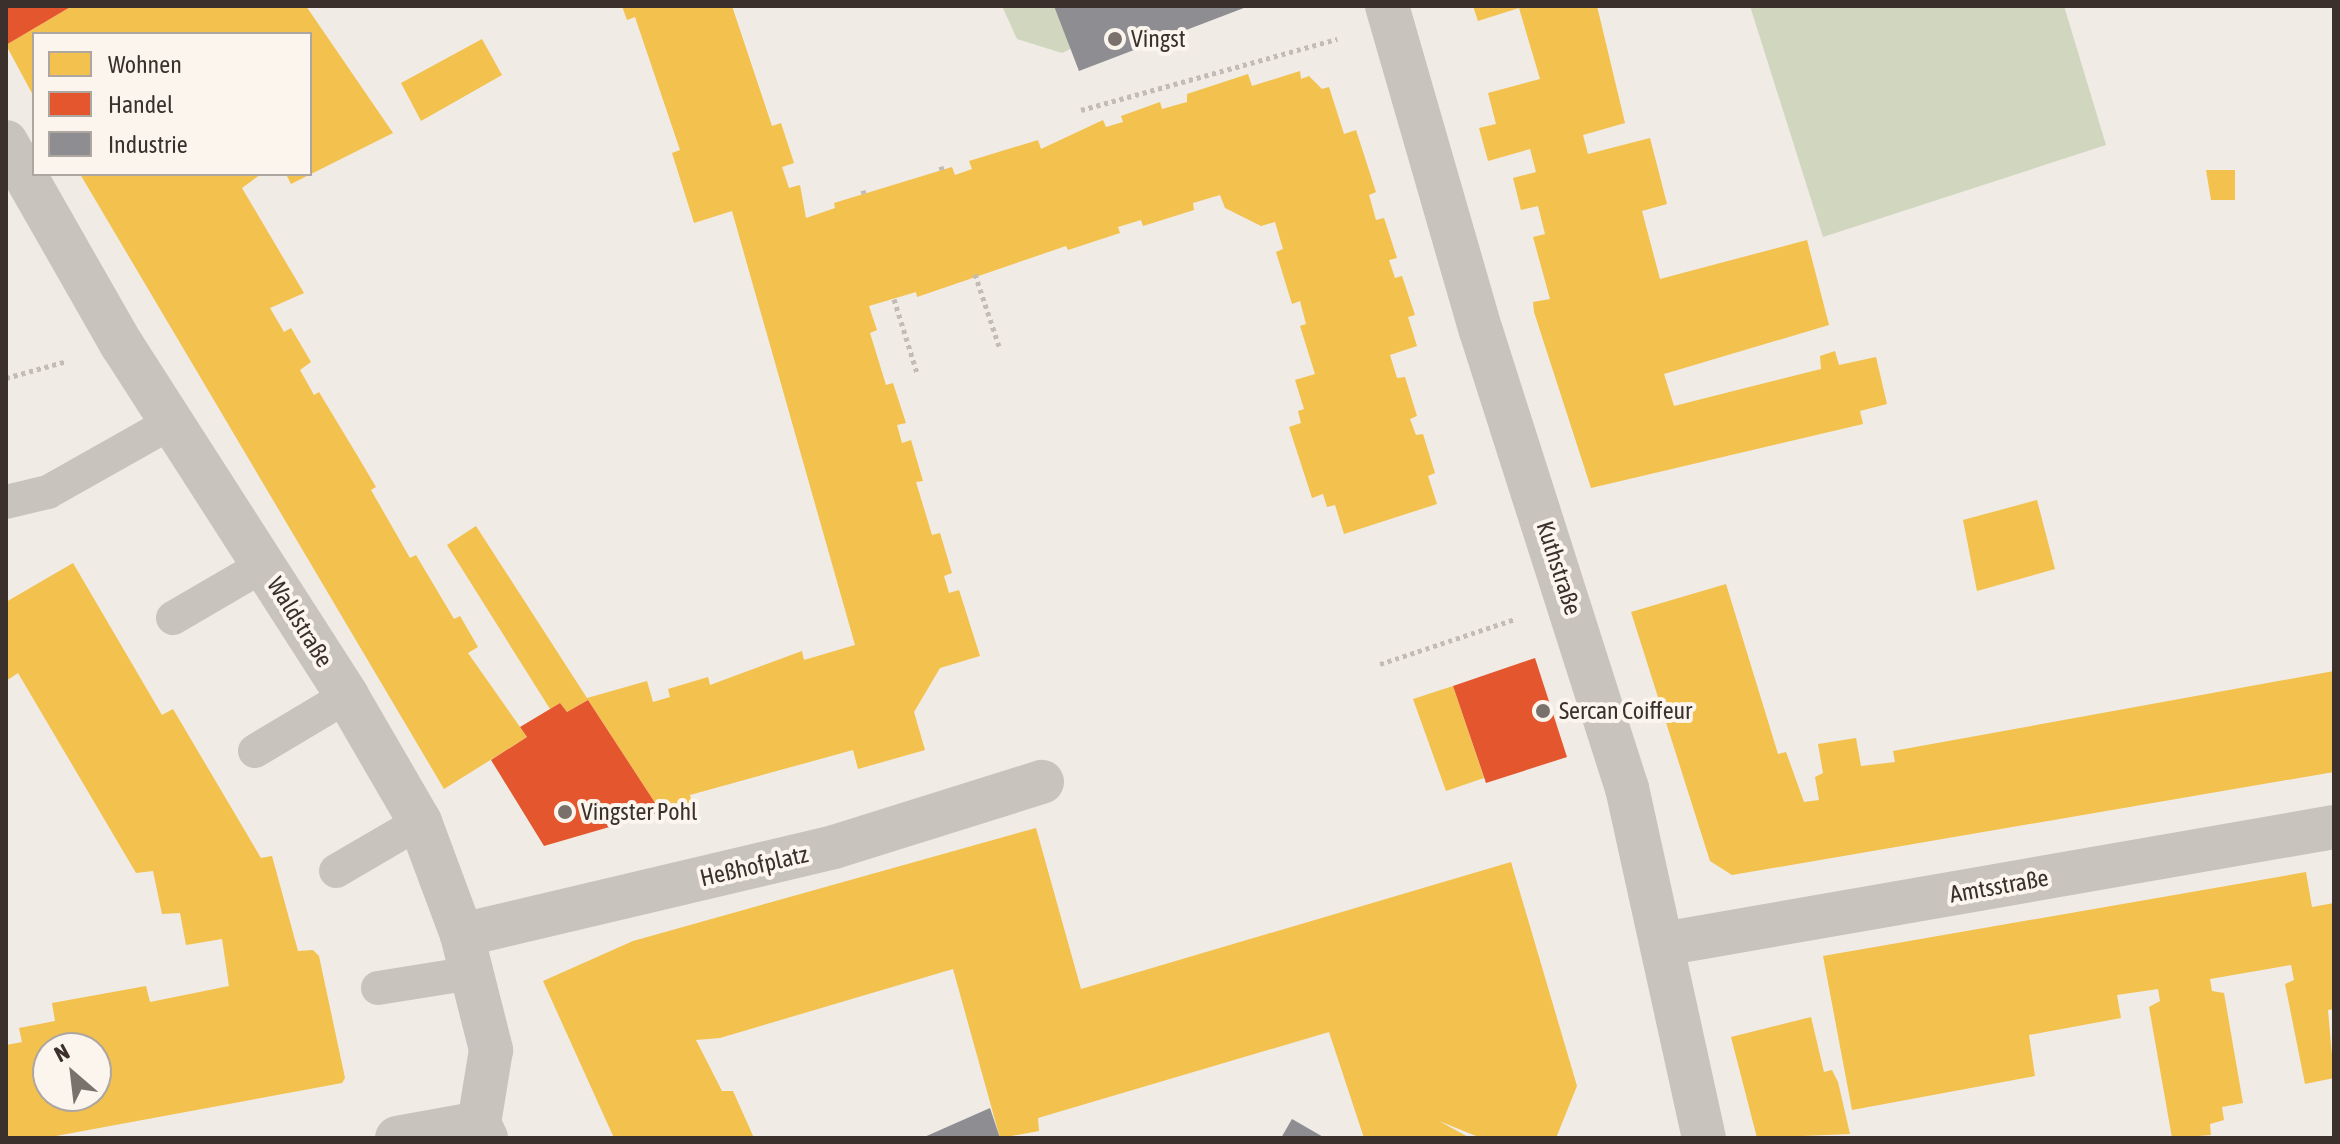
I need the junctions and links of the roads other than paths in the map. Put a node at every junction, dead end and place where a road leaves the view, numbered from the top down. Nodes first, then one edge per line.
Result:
1 (1390, 15) edge
2 (6, 142) edge
3 (172, 422) junction
4 (6, 502) edge
5 (264, 565) junction
6 (173, 618) dead end
7 (347, 696) junction
8 (255, 751) dead end
9 (1042, 782) dead end
10 (420, 822) junction
11 (2334, 827) edge
12 (336, 871) dead end
13 (1663, 944) junction
14 (467, 954) junction
15 (378, 988) dead end
16 (482, 1130) edge
17 (397, 1138) edge
18 (1704, 1138) edge

1 - 13 street, Kuthstraße
2 - 3 street, Waldstraße
3 - 4 lane
3 - 5 street, Waldstraße
5 - 6 lane
5 - 7 street, Waldstraße
7 - 8 lane
7 - 10 street, Waldstraße
9 - 14 street, Heßhofplatz
10 - 12 lane
10 - 14 street, Waldstraße
11 - 13 street, Amtsstraße
13 - 18 street, Kuthstraße
14 - 15 lane
14 - 16 street, Waldstraße
16 - 17 street

